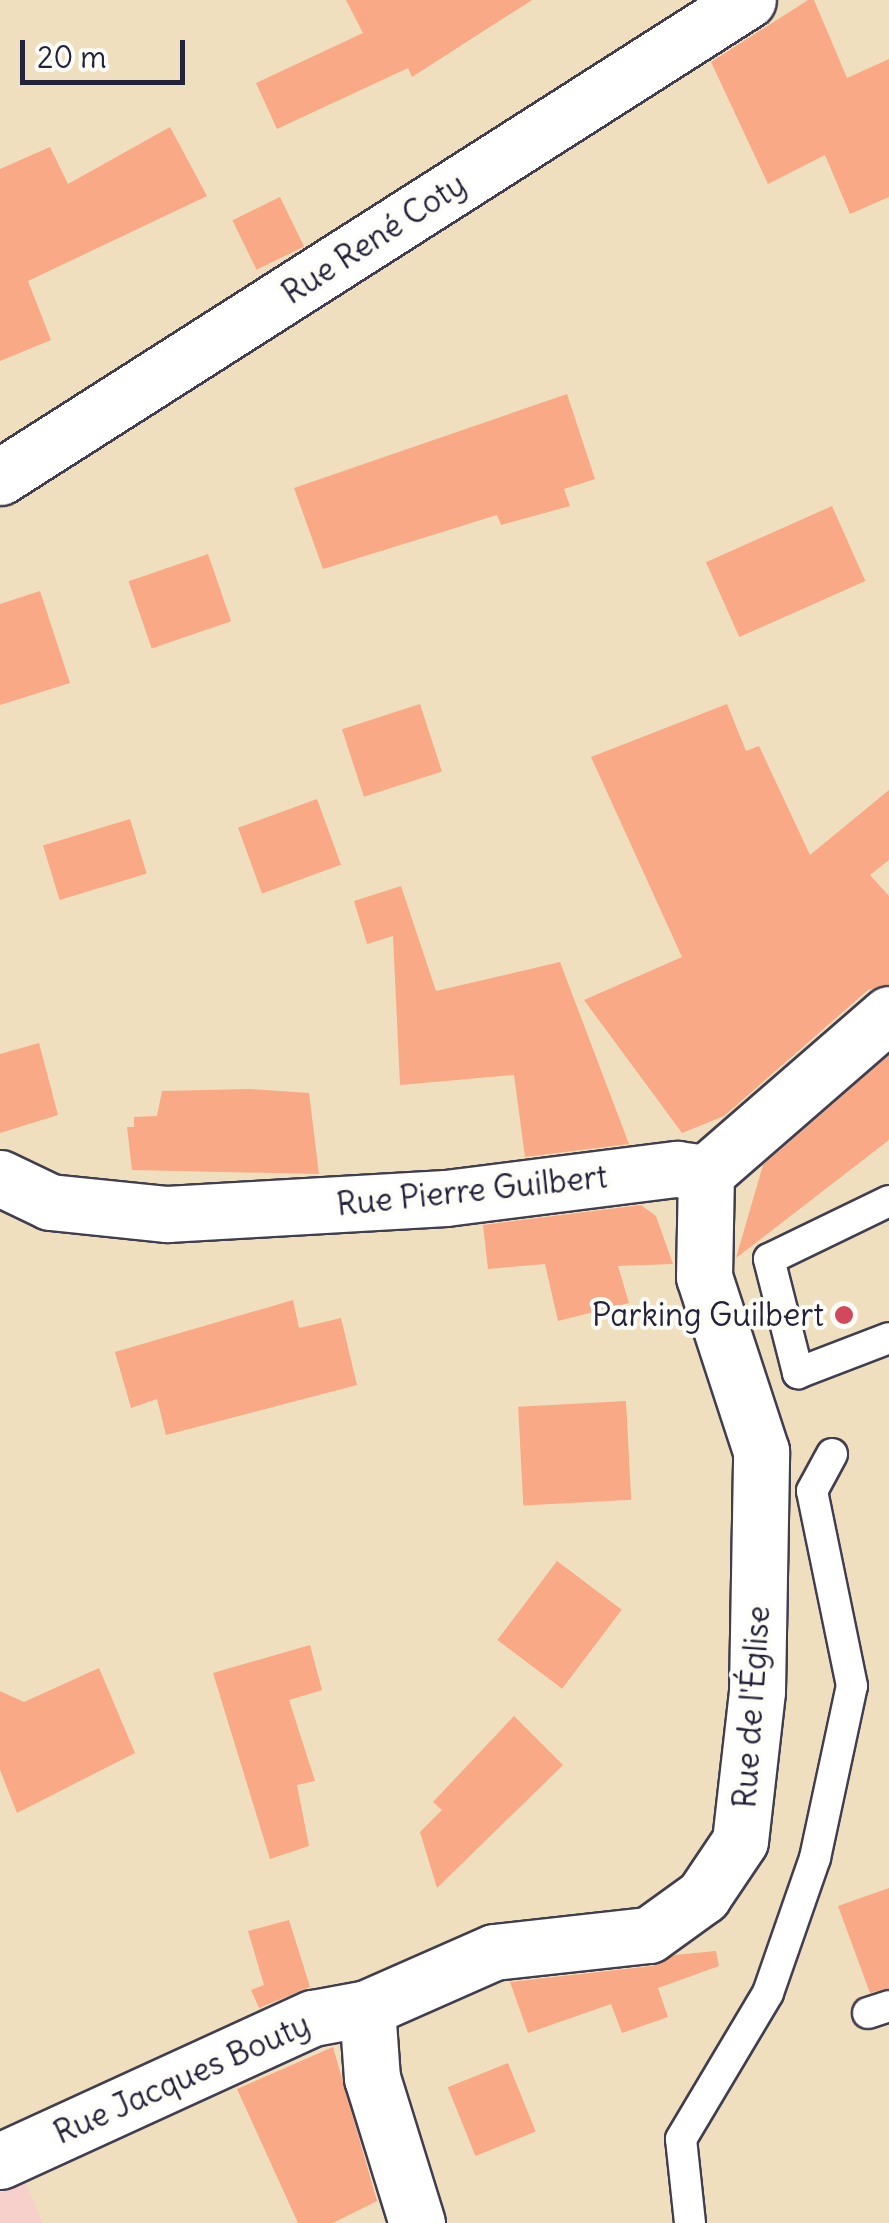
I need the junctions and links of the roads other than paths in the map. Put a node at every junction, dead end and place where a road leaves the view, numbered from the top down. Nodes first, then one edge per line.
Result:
1 (748, 0) edge
2 (0, 477) edge
3 (889, 1014) edge
4 (706, 1173) junction
5 (0, 1178) edge
6 (889, 1201) edge
7 (889, 1338) edge
8 (832, 1454) dead end
9 (368, 2008) junction
10 (0, 2161) edge
11 (417, 2223) edge
12 (690, 2223) edge

1 - 2 street, Rue René Coty
3 - 4 street
4 - 5 street, Rue Pierre Guilbert
4 - 9 street, Rue de l'Église
6 - 7 lane
8 - 12 lane
9 - 10 street, Rue Jacques Bouty
9 - 11 street

